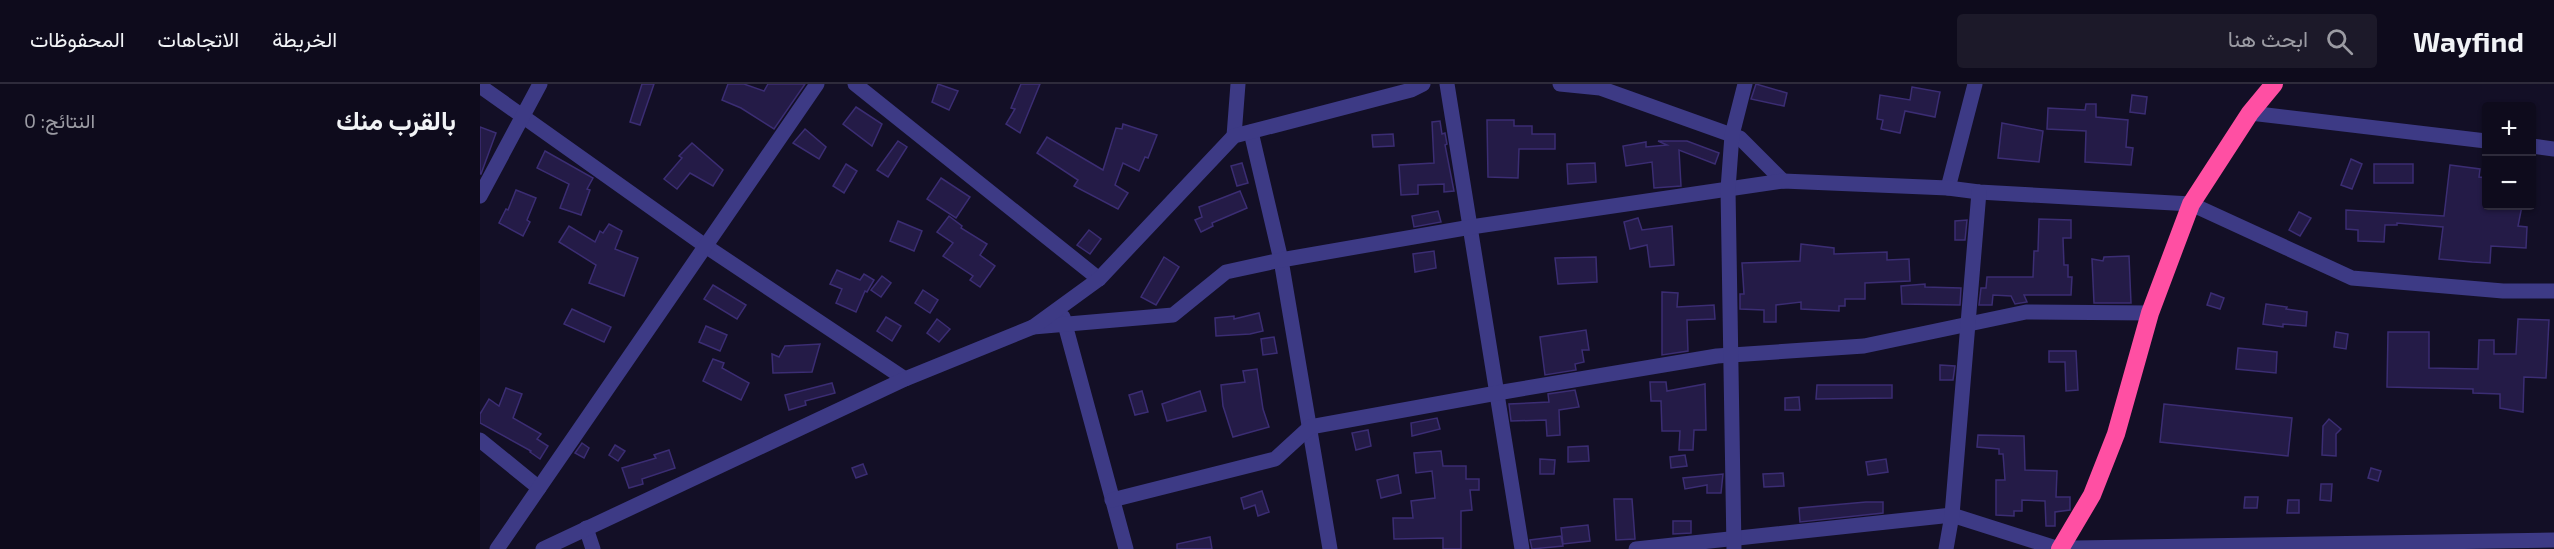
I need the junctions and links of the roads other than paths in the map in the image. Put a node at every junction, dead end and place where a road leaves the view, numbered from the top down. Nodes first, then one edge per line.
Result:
1 (540, 84) edge
2 (817, 84) edge
3 (855, 84) edge
4 (1238, 84) edge
5 (1423, 84) edge
6 (1447, 84) edge
7 (1560, 84) edge
8 (1745, 84) edge
9 (1975, 84) edge
10 (2274, 84) edge
11 (480, 86) edge
12 (1612, 88) edge
13 (2250, 113) junction
14 (521, 117) junction
15 (1251, 132) junction
16 (1732, 135) junction
17 (1234, 136) junction
18 (2482, 140) edge
19 (2536, 147) edge
20 (2554, 149) edge
21 (1783, 181) junction
22 (1948, 188) junction
23 (1728, 189) junction
24 (1979, 192) junction
25 (480, 196) edge
26 (2191, 204) junction
27 (1471, 227) junction
28 (704, 245) junction
29 (1281, 260) junction
30 (1100, 279) junction
31 (2554, 291) edge
32 (1060, 308) junction
33 (2150, 313) junction
34 (1968, 324) junction
35 (1065, 325) junction
36 (1033, 327) junction
37 (1730, 355) junction
38 (905, 379) junction
39 (1497, 393) junction
40 (1310, 427) junction
41 (480, 440) edge
42 (538, 488) junction
43 (1112, 500) junction
44 (1952, 515) junction
45 (586, 528) junction
46 (2554, 540) edge
47 (1733, 544) edge
48 (2431, 545) edge
49 (497, 549) edge
50 (543, 549) edge
51 (593, 549) edge
52 (1126, 549) edge
53 (1330, 549) edge
54 (1522, 549) edge
55 (1636, 549) edge
56 (1946, 549) edge
57 (2067, 549) edge

1 - 14 street
2 - 28 street
3 - 30 street
4 - 17 street
5 - 15 street
6 - 27 street
7 - 12 street
8 - 16 street
9 - 22 street
10 - 13 highway
11 - 14 street
12 - 16 street
13 - 18 street
13 - 26 highway
14 - 25 street
14 - 28 street
15 - 17 street
15 - 29 street
16 - 21 street
16 - 23 street
17 - 30 street
19 - 20 street
21 - 22 street
21 - 23 street
22 - 24 street
23 - 27 street
23 - 37 street
24 - 26 street
24 - 34 street
26 - 31 street
26 - 33 highway
27 - 29 street
27 - 39 street
28 - 38 street
28 - 42 street
29 - 35 street
29 - 40 street
30 - 32 street
32 - 35 street
32 - 36 street
33 - 34 street
33 - 57 highway
34 - 37 street
34 - 44 street
35 - 36 street
35 - 43 street
36 - 38 street
37 - 39 street
37 - 47 street
38 - 45 street
39 - 40 street
39 - 54 street
40 - 43 street
40 - 53 street
41 - 42 street
42 - 49 street
43 - 52 street
44 - 47 street
44 - 56 street
44 - 57 street
45 - 50 street
45 - 51 street
46 - 48 street
47 - 55 street
48 - 57 street

